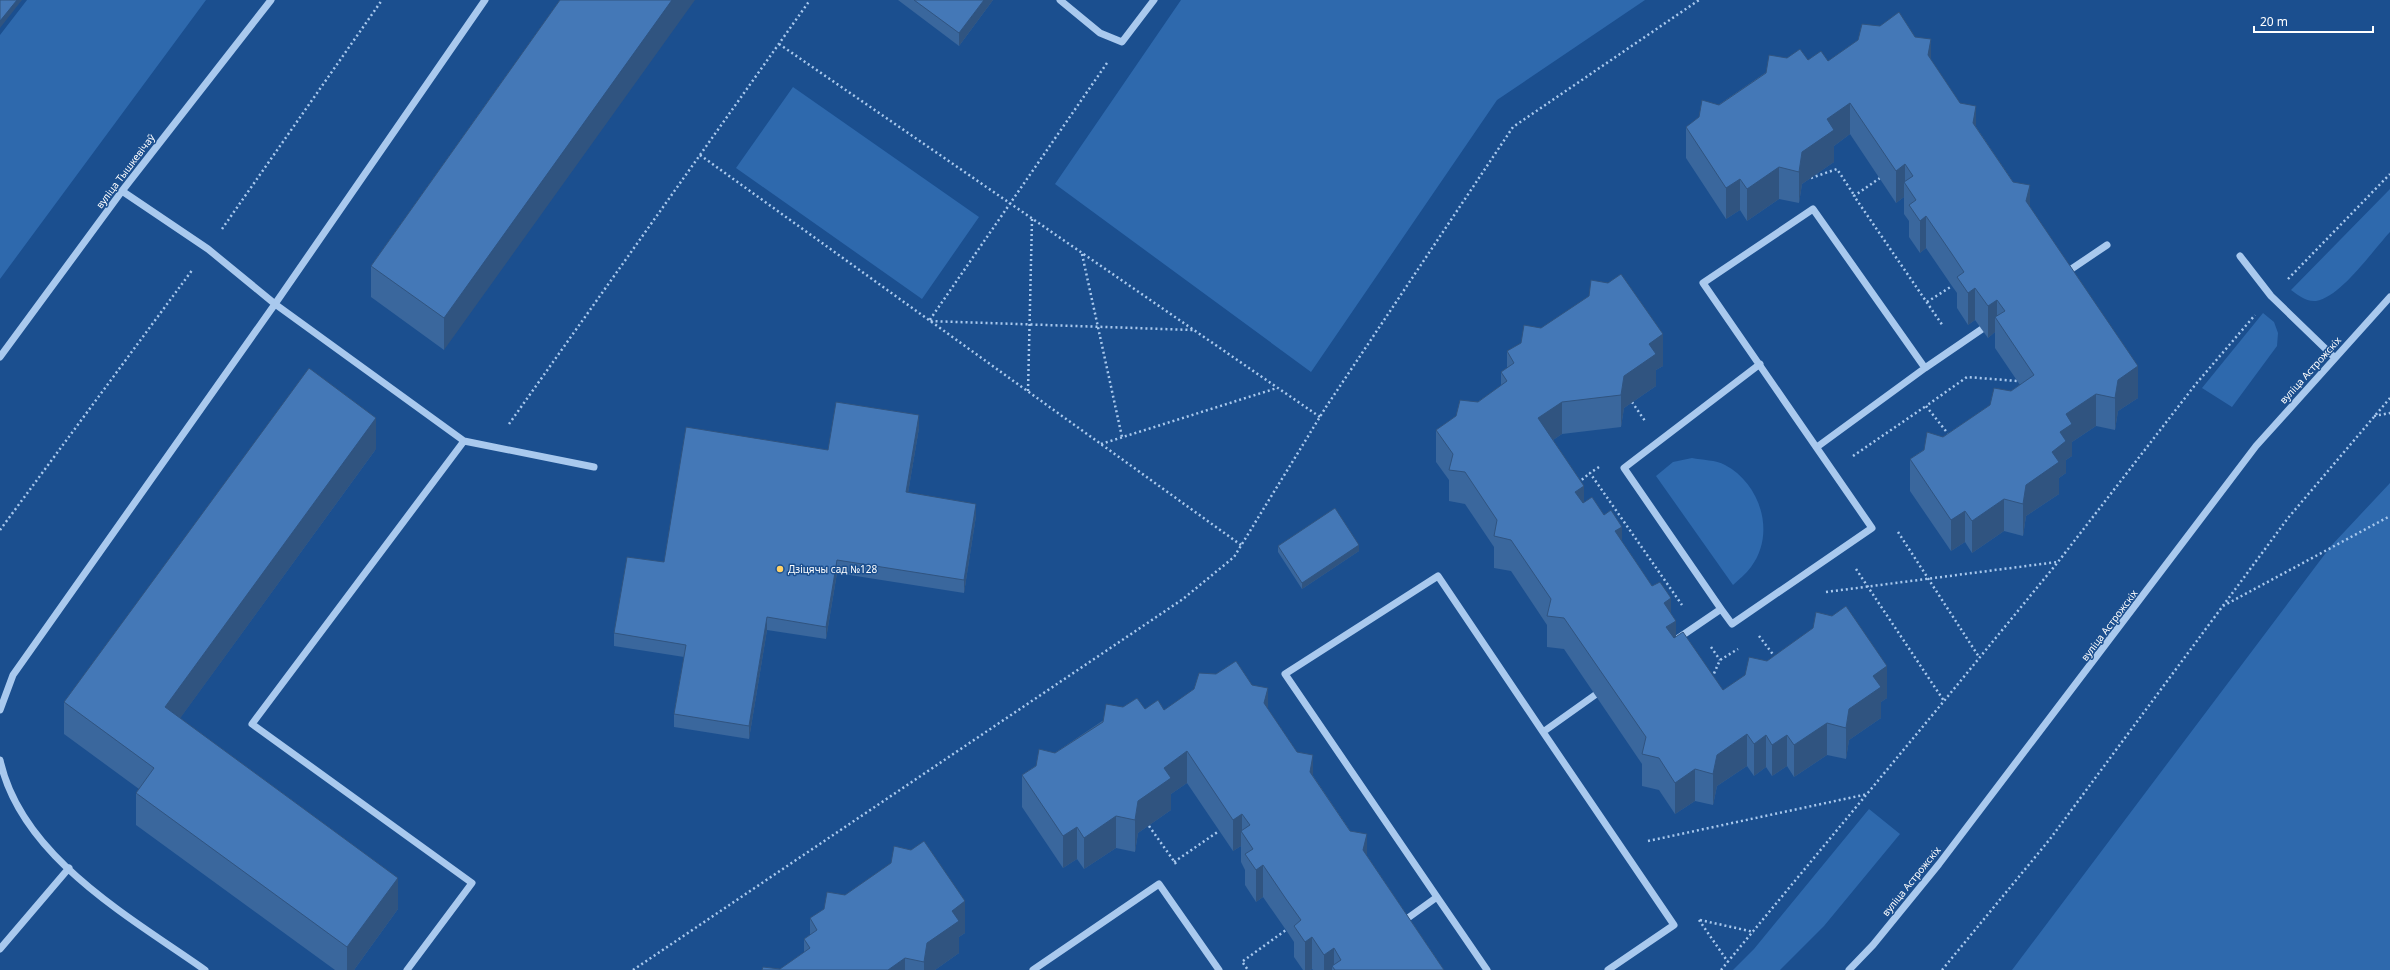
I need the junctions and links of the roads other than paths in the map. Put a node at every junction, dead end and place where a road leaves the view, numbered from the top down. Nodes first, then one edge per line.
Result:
1 (271, 0) edge
2 (485, 0) edge
3 (1060, 0) edge
4 (1154, 0) edge
5 (122, 191) junction
6 (2107, 245) dead end
7 (2240, 256) dead end
8 (2057, 278) edge
9 (2390, 296) edge
10 (275, 304) junction
11 (1982, 329) edge
12 (0, 357) edge
13 (2334, 357) junction
14 (1760, 364) junction
15 (1925, 368) junction
16 (464, 441) junction
17 (1817, 447) junction
18 (594, 467) dead end
19 (1721, 609) junction
20 (1670, 644) edge
21 (1595, 695) edge
22 (0, 710) edge
23 (1543, 732) junction
24 (0, 760) edge
25 (69, 868) junction
26 (1437, 897) junction
27 (1394, 927) edge
28 (0, 949) edge
29 (205, 970) edge
30 (407, 970) edge
31 (1033, 970) edge
32 (1219, 970) edge
33 (1487, 970) edge
34 (1608, 970) edge
35 (1849, 970) edge

1 - 5 street, вуліца Тышкевічаў
2 - 10 street
3 - 4 street
5 - 10 street
5 - 12 street, вуліца Тышкевічаў
6 - 8 street
7 - 13 street
9 - 13 street, вуліца Астрожскіх
10 - 16 street
10 - 22 street
11 - 15 street
13 - 35 street, вуліца Астрожскіх
14 - 15 street
14 - 17 street
14 - 19 street
15 - 17 street
16 - 18 street
16 - 30 street
17 - 19 street
19 - 20 street
21 - 23 street
23 - 26 street
23 - 34 street
24 - 25 street
25 - 28 street
25 - 29 street
26 - 27 street
26 - 33 street
31 - 32 street

